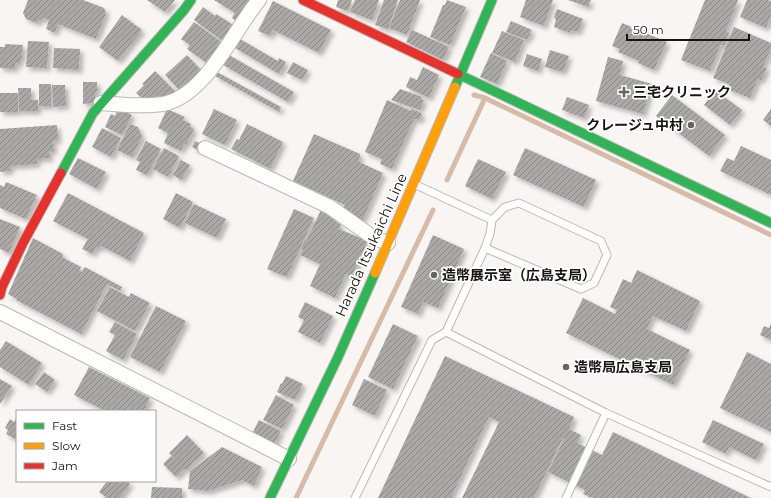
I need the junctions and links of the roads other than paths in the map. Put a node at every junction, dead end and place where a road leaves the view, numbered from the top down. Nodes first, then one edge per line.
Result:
1 (191, 0) edge
2 (259, 0) edge
3 (303, 0) edge
4 (492, 0) edge
5 (460, 74) junction
6 (101, 104) junction
7 (205, 148) dead end
8 (414, 184) junction
9 (492, 220) junction
10 (771, 223) edge
11 (388, 243) junction
12 (485, 248) junction
13 (0, 295) edge
14 (0, 312) edge
15 (446, 332) junction
16 (606, 413) junction
17 (289, 459) junction
18 (771, 486) edge
19 (270, 498) edge
20 (355, 498) edge
21 (566, 498) edge

1 - 6 street
2 - 6 street
3 - 5 street
4 - 5 street, Harada Itsukaichi Line
5 - 8 street, Harada Itsukaichi Line
5 - 10 street
6 - 13 street
7 - 11 street
8 - 9 lane
8 - 11 street, Harada Itsukaichi Line
9 - 12 lane
9 - 12 lane
11 - 17 street, Harada Itsukaichi Line
12 - 15 lane
14 - 17 street
15 - 16 lane
15 - 20 lane
16 - 18 lane
16 - 21 lane
17 - 19 street, Harada Itsukaichi Line

